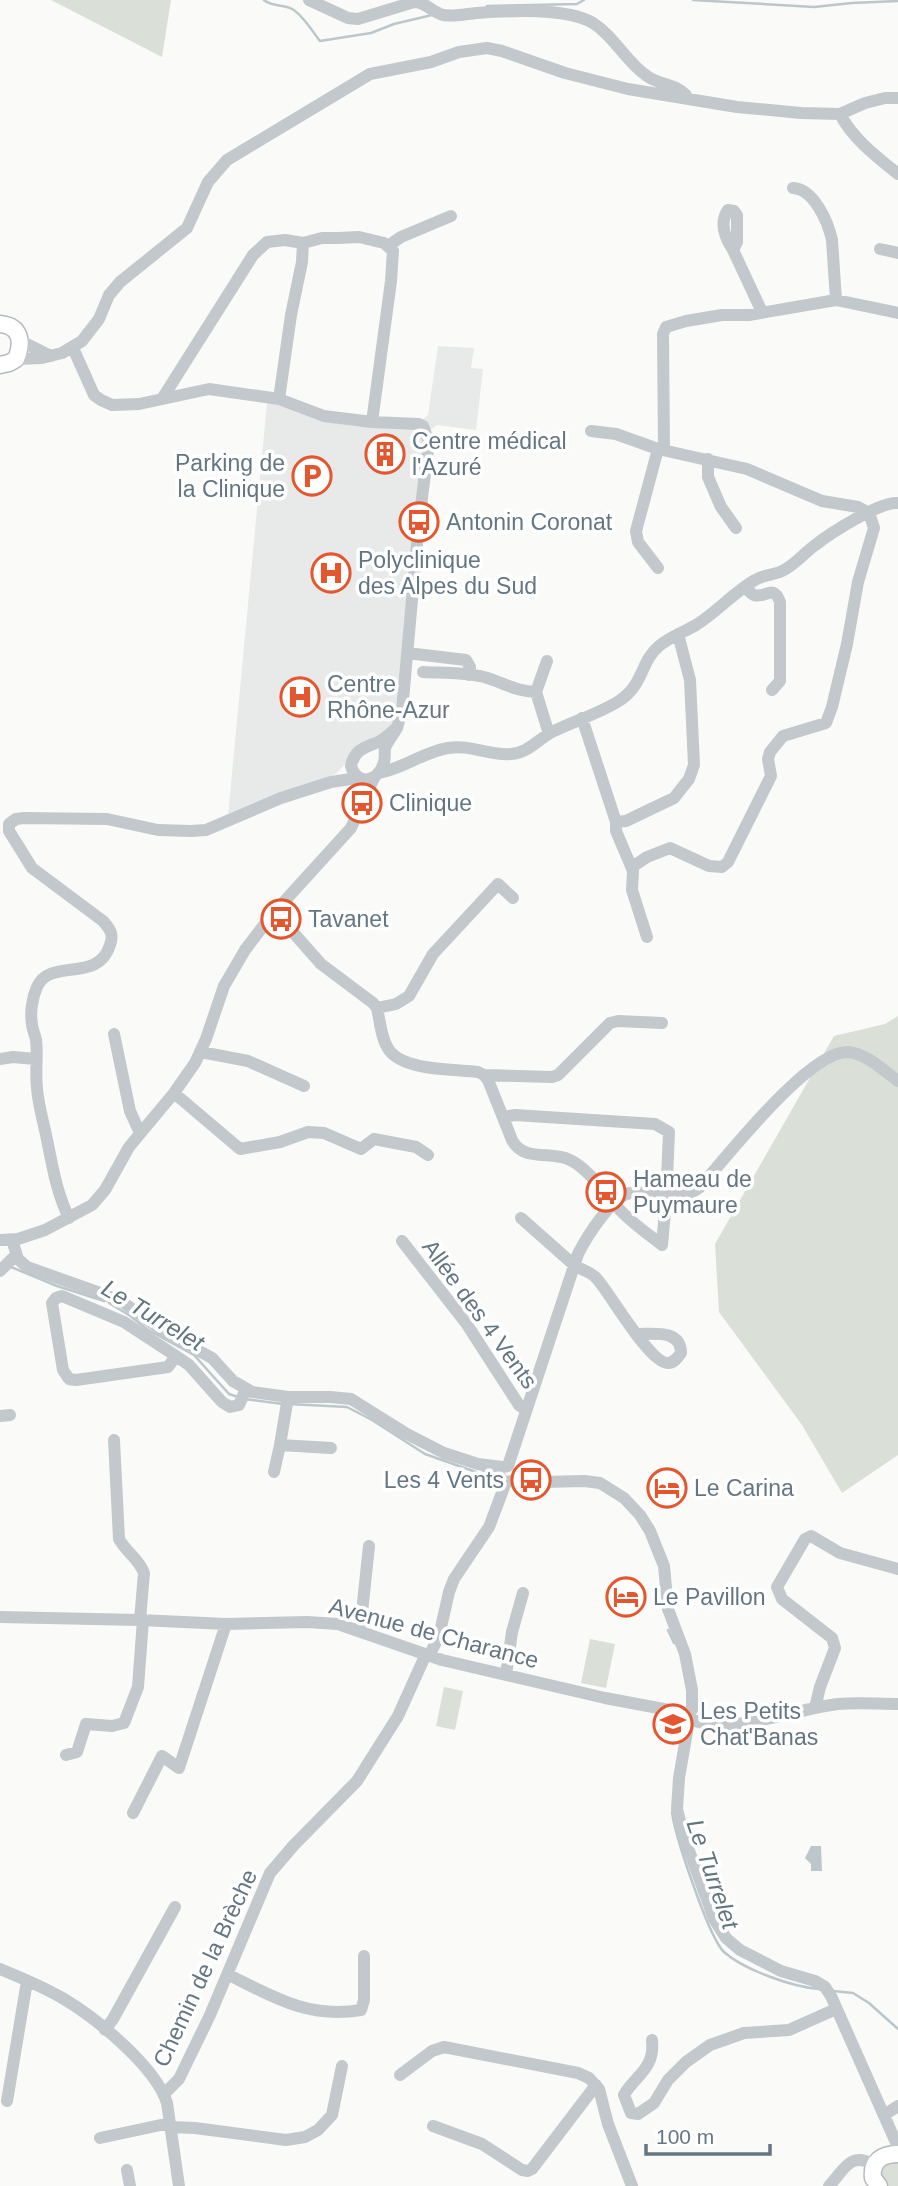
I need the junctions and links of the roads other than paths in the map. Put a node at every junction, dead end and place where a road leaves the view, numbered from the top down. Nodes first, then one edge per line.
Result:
1 (309, 0) edge
2 (687, 98) junction
3 (898, 98) edge
4 (840, 114) junction
5 (898, 174) edge
6 (793, 188) dead end
7 (451, 216) dead end
8 (303, 243) junction
9 (388, 246) junction
10 (880, 249) dead end
11 (733, 250) dead end
12 (898, 253) edge
13 (836, 300) junction
14 (762, 312) junction
15 (898, 313) edge
16 (0, 324) edge
17 (21, 341) junction
18 (73, 348) junction
19 (51, 356) junction
20 (9, 362) edge
21 (0, 382) edge
22 (162, 399) junction
23 (279, 399) junction
24 (372, 422) junction
25 (591, 431) dead end
26 (661, 449) junction
27 (708, 459) junction
28 (898, 503) edge
29 (869, 513) junction
30 (736, 528) dead end
31 (658, 568) dead end
32 (745, 587) junction
33 (678, 634) junction
34 (407, 653) junction
35 (547, 661) dead end
36 (423, 672) dead end
37 (469, 675) junction
38 (772, 690) dead end
39 (536, 692) junction
40 (582, 718) junction
41 (549, 734) junction
42 (381, 751) junction
43 (351, 763) junction
44 (404, 765) junction
45 (376, 776) junction
46 (359, 778) junction
47 (331, 782) junction
48 (362, 803) junction
49 (616, 822) junction
50 (7, 828) edge
51 (632, 867) junction
52 (513, 898) dead end
53 (275, 912) junction
54 (646, 937) dead end
55 (377, 1008) junction
56 (662, 1023) dead end
57 (114, 1034) dead end
58 (201, 1052) junction
59 (0, 1058) edge
60 (35, 1059) junction
61 (484, 1075) junction
62 (898, 1080) edge
63 (304, 1086) dead end
64 (174, 1093) junction
65 (503, 1116) junction
66 (139, 1133) junction
67 (428, 1155) dead end
68 (666, 1196) junction
69 (615, 1202) junction
70 (521, 1217) dead end
71 (69, 1218) junction
72 (6, 1240) edge
73 (402, 1241) dead end
74 (7, 1263) edge
75 (574, 1265) junction
76 (637, 1334) dead end
77 (176, 1356) junction
78 (243, 1395) junction
79 (287, 1402) junction
80 (526, 1410) junction
81 (114, 1440) dead end
82 (280, 1445) junction
83 (331, 1448) dead end
84 (274, 1472) dead end
85 (507, 1473) junction
86 (369, 1546) dead end
87 (898, 1569) edge
88 (523, 1593) dead end
89 (0, 1617) edge
90 (142, 1620) junction
91 (226, 1623) junction
92 (360, 1631) junction
93 (427, 1655) junction
94 (506, 1675) junction
95 (898, 1704) edge
96 (815, 1708) junction
97 (691, 1716) junction
98 (66, 1755) dead end
99 (133, 1813) dead end
100 (175, 1907) dead end
101 (364, 1956) dead end
102 (0, 1969) edge
103 (229, 1975) junction
104 (27, 1981) junction
105 (836, 2009) junction
106 (105, 2030) junction
107 (652, 2040) dead end
108 (342, 2066) dead end
109 (400, 2075) dead end
110 (597, 2085) junction
111 (164, 2094) junction
112 (7, 2101) dead end
113 (898, 2106) edge
114 (885, 2118) junction
115 (171, 2125) junction
116 (433, 2126) dead end
117 (100, 2138) dead end
118 (898, 2147) edge
119 (127, 2169) dead end
120 (878, 2171) edge
121 (130, 2186) edge
122 (179, 2186) edge
123 (632, 2186) edge
124 (829, 2186) edge

1 - 2 street
2 - 4 street
2 - 18 street
3 - 4 street
4 - 5 street
6 - 13 street
7 - 9 street
8 - 9 street
8 - 22 street
8 - 23 street
9 - 24 street
10 - 12 street
11 - 14 street
13 - 14 street
13 - 15 street
14 - 26 street
16 - 17 main road
17 - 19 street
17 - 20 main road
18 - 19 street
18 - 22 street
19 - 20 street
20 - 21 main road
22 - 23 street
23 - 24 street
24 - 34 street
25 - 26 street
26 - 27 street
26 - 31 street
27 - 29 street
27 - 30 street
28 - 29 street
29 - 32 street
29 - 51 street
32 - 33 street
32 - 38 street
33 - 40 street
33 - 49 street
34 - 37 street
34 - 42 street
35 - 39 street
36 - 37 street
37 - 39 street
39 - 41 street
40 - 41 street
40 - 49 street
41 - 44 street
42 - 43 street
42 - 44 street
42 - 45 street
43 - 46 street
43 - 47 street
44 - 45 street
45 - 46 street
45 - 48 street
46 - 47 street
46 - 48 street
47 - 50 street
48 - 53 street
49 - 51 street
50 - 60 street
51 - 54 street
52 - 55 street
53 - 55 street
53 - 58 street
55 - 61 street
56 - 61 street
57 - 66 street
58 - 63 street
58 - 64 street
59 - 60 street
60 - 71 street
61 - 65 street
62 - 68 street
64 - 66 street
64 - 67 street
65 - 68 street
65 - 69 street
66 - 71 street
68 - 69 street
68 - 69 street
69 - 75 street, Chemin de la Brèche
70 - 75 street
71 - 72 street
72 - 74 street
73 - 80 street, Allée des 4 Vents
74 - 78 street
75 - 76 street
75 - 80 street, Chemin de la Brèche
77 - 77 street
77 - 78 street
78 - 79 street
79 - 82 street
79 - 85 street
80 - 85 street, Chemin de la Brèche
81 - 90 street
82 - 83 street
82 - 84 street
85 - 93 street, Chemin de la Brèche
85 - 97 street
86 - 92 street
87 - 96 street
88 - 94 street
89 - 90 street, Avenue de Charance
90 - 91 street, Avenue de Charance
90 - 98 street
91 - 92 street, Avenue de Charance
91 - 99 street
92 - 93 street, Avenue de Charance
93 - 94 street, Avenue de Charance
93 - 103 street, Chemin de la Brèche
94 - 97 street, Avenue de Charance
95 - 96 street, Avenue de Charance
96 - 97 street, Avenue de Charance
97 - 105 street
100 - 106 street
101 - 103 street
102 - 104 street
103 - 111 street, Chemin de la Brèche
104 - 106 street
104 - 112 street
105 - 107 street
105 - 114 street
106 - 111 street
108 - 115 street
109 - 110 street
110 - 116 street
110 - 123 street
111 - 115 street
113 - 114 street
114 - 118 street
114 - 120 street
115 - 117 street
115 - 122 street
119 - 121 street
120 - 124 street

